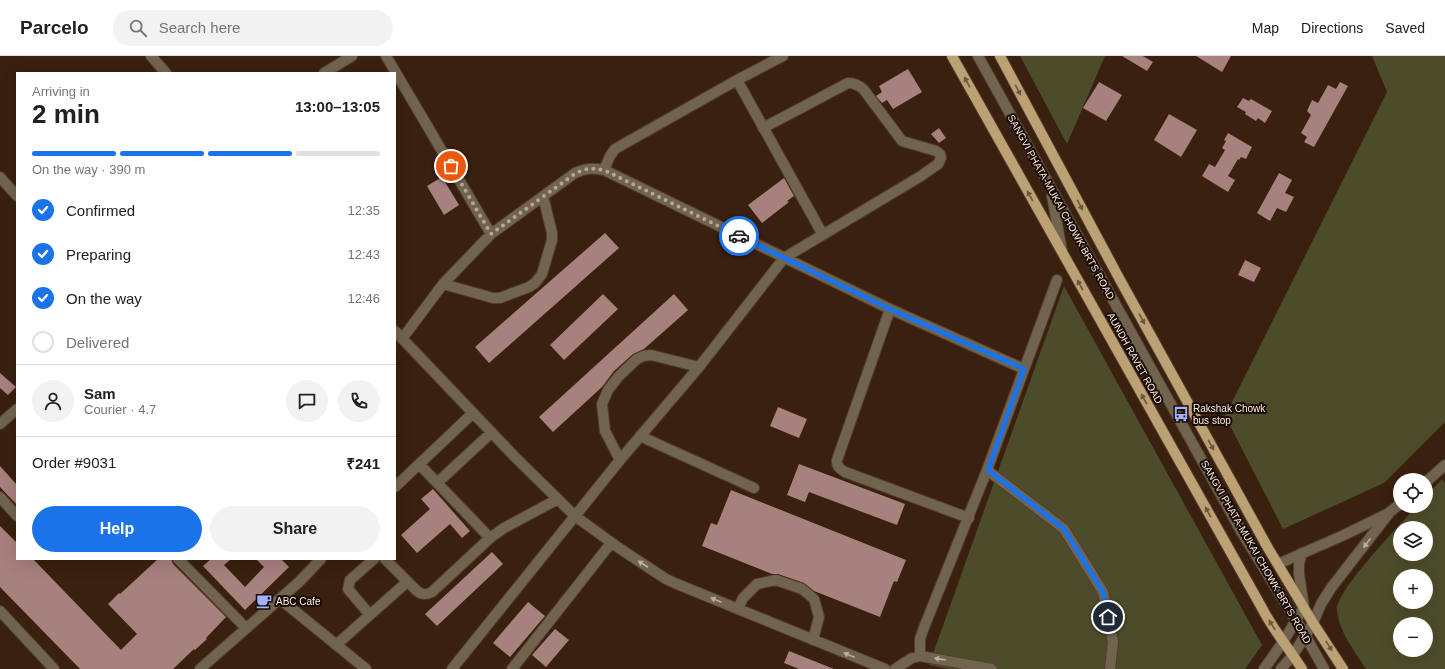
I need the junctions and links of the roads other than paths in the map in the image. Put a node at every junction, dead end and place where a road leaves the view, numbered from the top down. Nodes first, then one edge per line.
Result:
1 (151, 56) edge
2 (352, 56) edge
3 (386, 56) edge
4 (784, 56) edge
5 (952, 56) edge
6 (978, 56) edge
7 (1000, 56) edge
8 (165, 72) edge
9 (326, 72) edge
10 (395, 72) edge
11 (396, 73) edge
12 (737, 80) junction
13 (763, 128) junction
14 (604, 170) junction
15 (0, 177) edge
16 (1051, 188) junction
17 (16, 195) edge
18 (543, 196) junction
19 (491, 234) junction
20 (823, 235) junction
21 (1063, 254) junction
22 (784, 258) junction
23 (1057, 280) dead end
24 (443, 284) junction
25 (890, 309) junction
26 (398, 335) edge
27 (699, 367) junction
28 (1024, 369) junction
29 (16, 410) edge
30 (473, 413) junction
31 (0, 424) edge
32 (491, 433) junction
33 (640, 436) junction
34 (620, 460) junction
35 (419, 464) junction
36 (1445, 467) edge
37 (988, 470) junction
38 (1433, 476) edge
39 (437, 483) junction
40 (396, 486) edge
41 (754, 488) dead end
42 (0, 497) edge
43 (558, 499) junction
44 (1393, 510) edge
45 (1390, 512) junction
46 (16, 515) edge
47 (575, 516) junction
48 (969, 518) junction
49 (490, 538) junction
50 (611, 543) junction
51 (1302, 553) junction
52 (179, 560) edge
53 (320, 560) edge
54 (373, 560) edge
55 (386, 560) edge
56 (1278, 564) junction
57 (407, 582) junction
58 (280, 599) junction
59 (1304, 607) junction
60 (738, 609) junction
61 (0, 611) edge
62 (370, 615) junction
63 (1296, 620) junction
64 (1313, 623) junction
65 (246, 628) junction
66 (1305, 635) junction
67 (813, 640) junction
68 (1283, 642) junction
69 (336, 645) junction
70 (1293, 654) junction
71 (920, 656) junction
72 (54, 669) edge
73 (200, 669) edge
74 (366, 669) edge
75 (452, 669) edge
76 (512, 669) edge
77 (885, 669) edge
78 (895, 669) edge
79 (992, 669) edge
80 (1110, 669) edge
81 (1264, 669) edge
82 (1281, 669) edge
83 (1302, 669) edge
84 (1324, 669) edge
85 (1344, 669) edge

1 - 8 street
2 - 9 street
3 - 10 street
4 - 12 street
21 -> 5 main road, AUNDH RAVET ROAD
6 - 16 street, SANGVI PHATA-MUKAI CHOWK BRTS ROAD
7 -> 56 main road
11 - 19 street
12 - 13 street
12 - 14 street
13 - 20 street
13 - 20 street
14 - 18 street
14 - 22 street
15 - 17 street
16 - 21 street
16 - 63 street, SANGVI PHATA-MUKAI CHOWK BRTS ROAD
18 - 19 street
18 - 24 street
19 - 24 street
20 - 22 street
68 -> 21 main road, AUNDH RAVET ROAD
22 - 25 street
22 - 27 street
23 - 28 street
24 - 26 street
25 - 28 street
25 - 48 street
26 - 30 street
27 - 33 street
27 - 34 street
28 - 37 street
29 - 31 street
30 - 32 street
30 - 35 street
32 - 39 street
32 - 43 street
33 - 34 street
33 - 41 street
34 - 47 street
35 - 39 street
35 - 40 street
36 - 38 street
37 - 48 street
37 - 80 street
39 - 49 street
42 - 46 street
43 - 47 street
43 - 49 street
44 - 45 street
45 - 51 street
45 -> 64 street
47 - 50 street
47 - 75 street
48 - 71 street
49 - 57 street
60 -> 50 street
50 - 76 street
51 - 56 street
51 - 59 street
52 - 65 street
53 - 58 street
54 - 62 street
55 - 57 street
56 - 59 main road
57 - 62 street
58 - 65 street
58 - 69 street
59 - 63 street
59 - 64 main road
60 - 67 street
60 - 67 street
61 - 72 street
62 - 69 street
63 - 66 street, SANGVI PHATA-MUKAI CHOWK BRTS ROAD
63 - 68 street
64 - 66 street
64 -> 85 main road
65 - 73 street
66 - 70 street
66 - 84 street, SANGVI PHATA-MUKAI CHOWK BRTS ROAD
77 -> 67 street
68 - 70 main road, AUNDH RAVET ROAD
68 - 81 street
69 - 74 street
70 - 82 street
70 - 83 main road, AUNDH RAVET ROAD
71 - 78 street
79 -> 71 street

